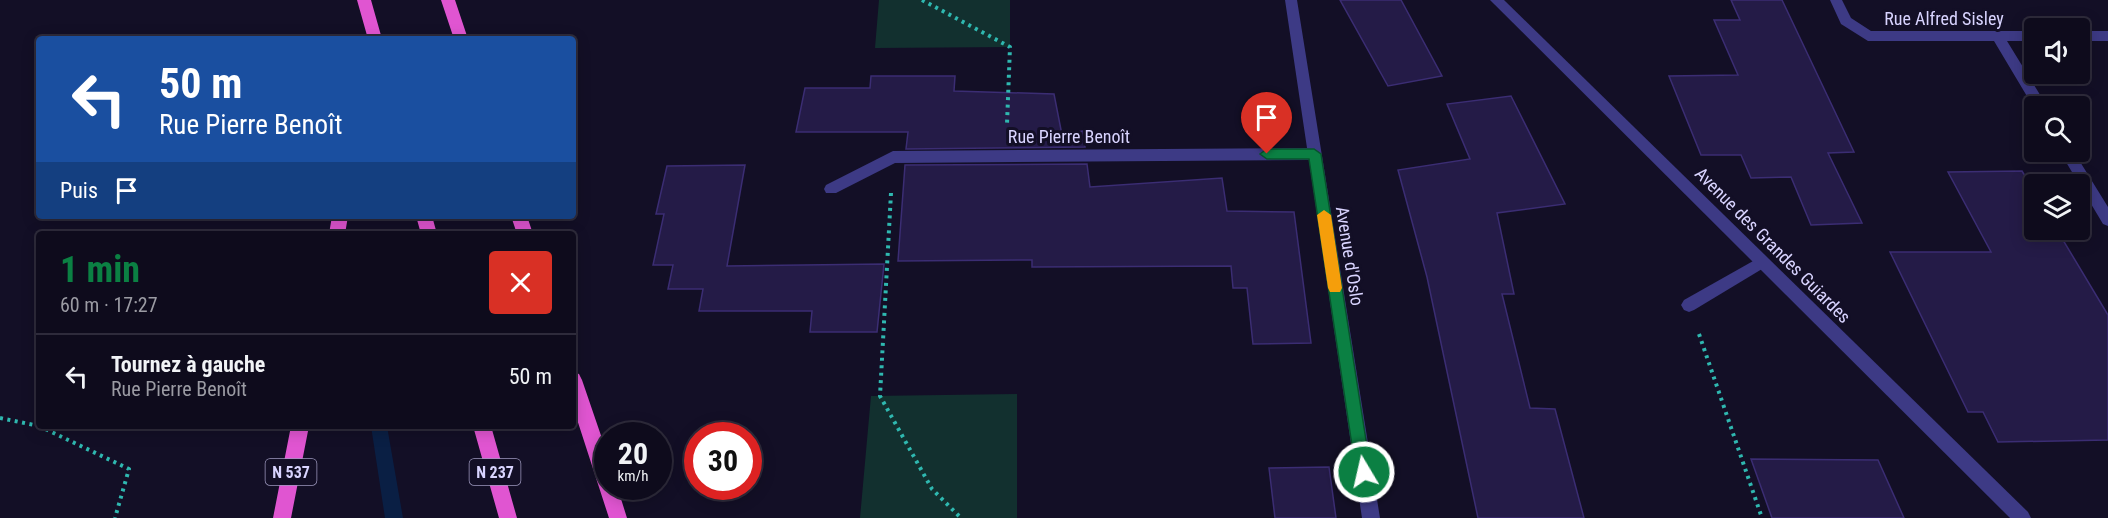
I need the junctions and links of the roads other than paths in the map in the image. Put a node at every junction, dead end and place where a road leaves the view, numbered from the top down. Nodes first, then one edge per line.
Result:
1 (364, 0) edge
2 (448, 0) edge
3 (1291, 0) edge
4 (1496, 0) edge
5 (1836, 0) edge
6 (369, 16) junction
7 (1997, 35) junction
8 (363, 36) edge
9 (374, 36) edge
10 (460, 36) edge
11 (2024, 36) edge
12 (2090, 36) edge
13 (2108, 36) edge
14 (2034, 96) edge
15 (1314, 154) junction
16 (2073, 162) edge
17 (831, 189) dead end
18 (2108, 220) edge
19 (1762, 262) junction
20 (1689, 305) road end
21 (576, 389) edge
22 (299, 429) edge
23 (484, 429) edge
24 (594, 443) edge
25 (613, 500) edge
26 (282, 518) edge
27 (508, 518) edge
28 (618, 518) edge
29 (1371, 518) edge
30 (2022, 518) edge

1 - 6 highway
2 - 10 highway
3 - 15 street, Avenue d'Oslo
4 - 19 street, Avenue des Grandes Guiardes
5 - 7 street, Rue Alfred Sisley
6 - 8 highway
6 - 9 highway
7 - 11 street, Rue Alfred Sisley
7 - 14 street
12 - 13 street
15 - 17 street, Rue Pierre Benoît
15 - 29 street, Avenue d'Oslo
16 - 18 street
19 - 20 street
19 - 30 street, Avenue des Grandes Guiardes
21 - 24 highway
22 - 26 highway, N 537
23 - 27 highway, N 237
25 - 28 highway

